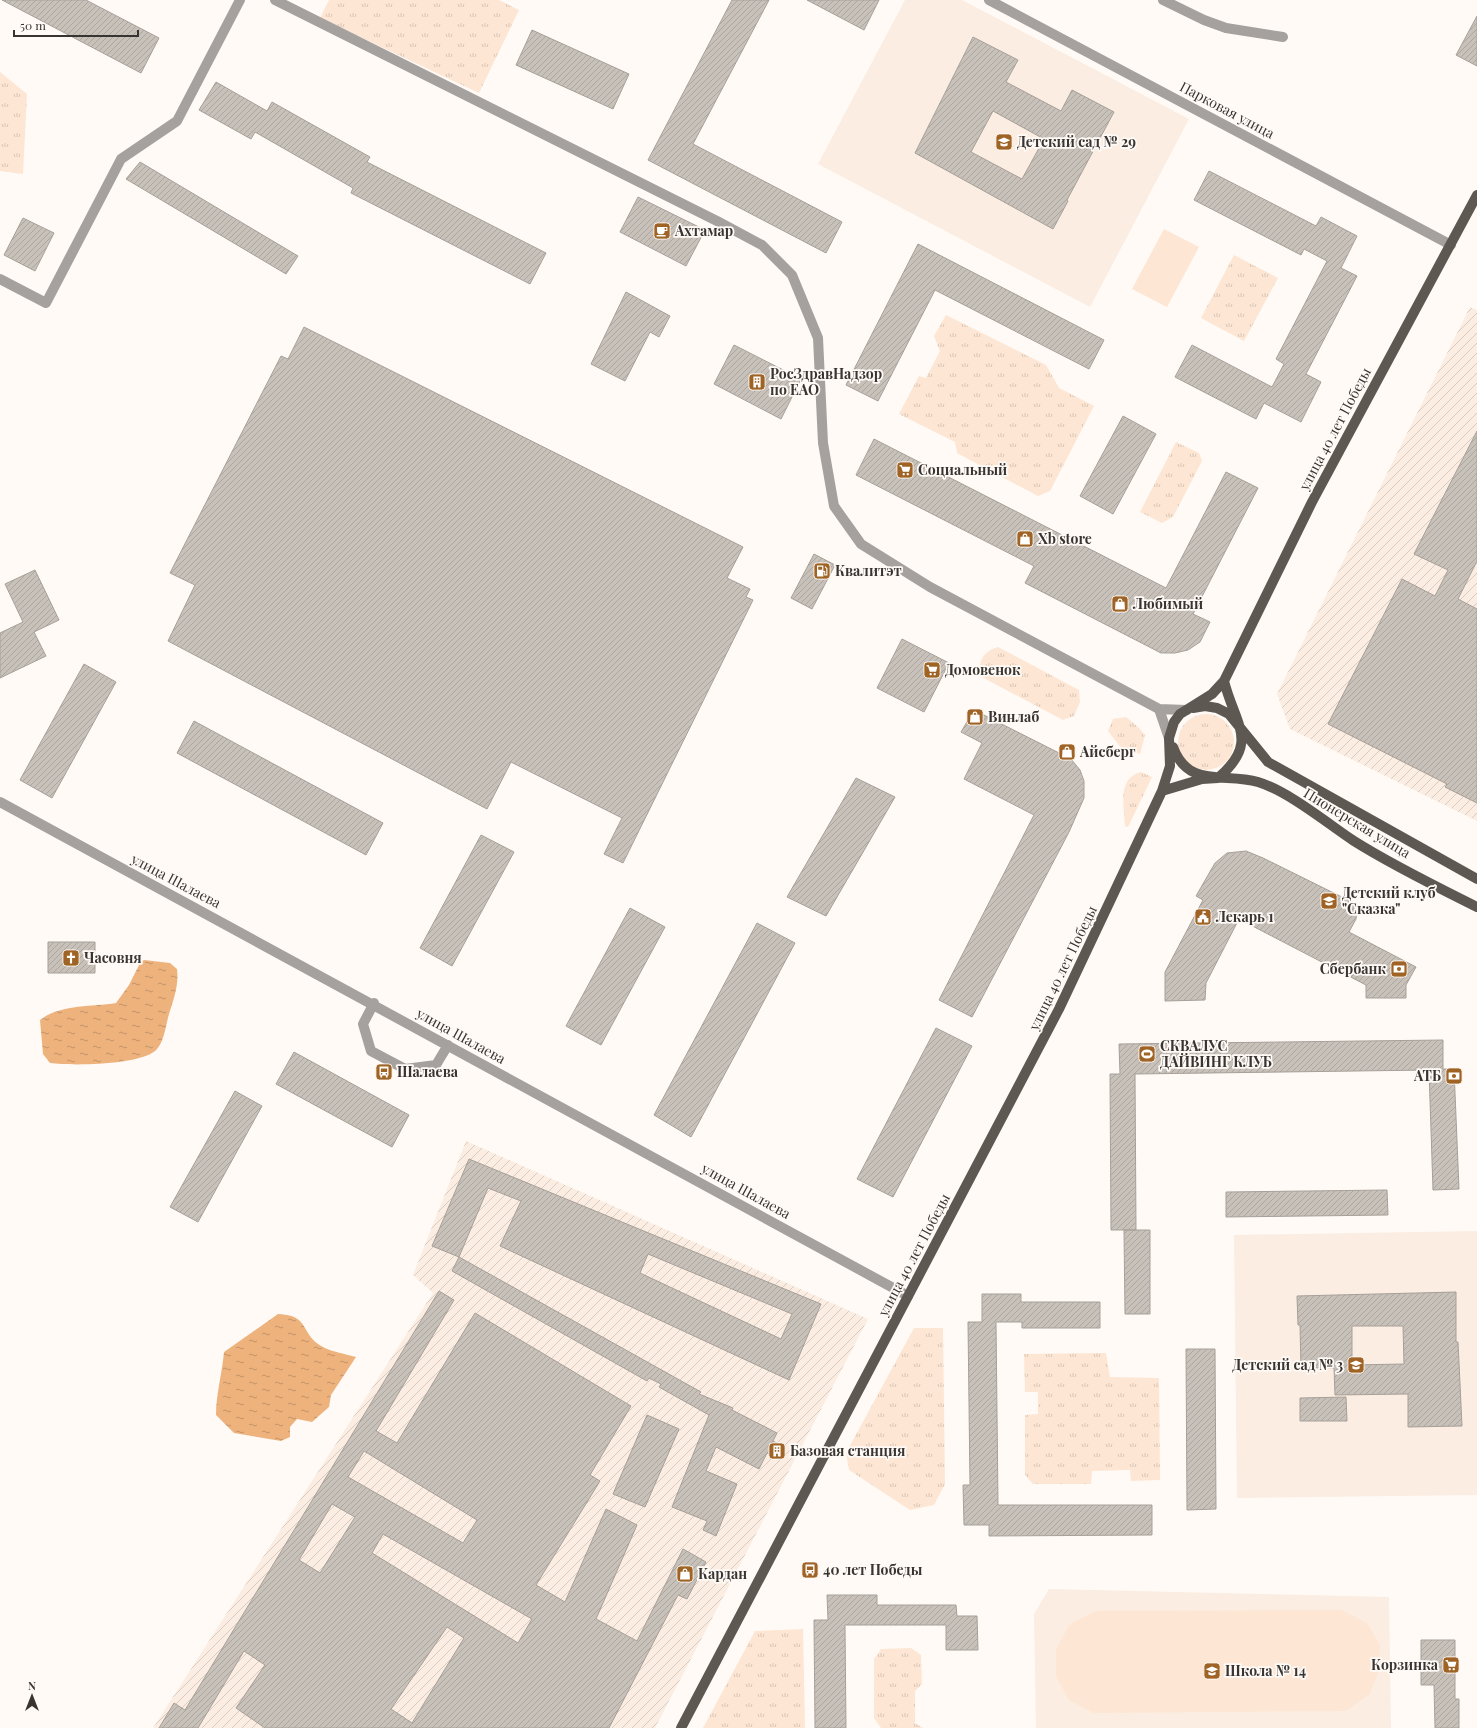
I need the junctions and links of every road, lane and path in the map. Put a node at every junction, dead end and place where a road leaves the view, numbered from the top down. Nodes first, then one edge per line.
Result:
1 (240, 0) edge
2 (275, 0) edge
3 (989, 0) edge
4 (1163, 0) edge
5 (1283, 37) dead end
6 (1477, 195) edge
7 (1451, 245) junction
8 (0, 279) edge
9 (1224, 681) junction
10 (1158, 709) junction
11 (1187, 710) junction
12 (1241, 729) junction
13 (1169, 738) junction
14 (1218, 778) junction
15 (1162, 790) junction
16 (0, 802) edge
17 (1477, 878) edge
18 (1477, 907) edge
19 (374, 1003) junction
20 (448, 1045) junction
21 (908, 1296) junction
22 (681, 1728) edge

1 - 8 street
2 - 10 street
3 - 7 street, Парковая улица
4 - 5 street
6 - 7 main road, улица 40 лет Победы
7 - 9 main road, улица 40 лет Победы
9 - 11 main road, улица 40 лет Победы
9 - 12 main road
10 - 11 street
10 - 13 street
11 - 12 main road
11 - 13 main road
12 - 14 main road
12 - 17 main road, Пионерская улица
13 - 14 main road
13 - 15 main road, улица 40 лет Победы
14 - 15 main road
14 - 18 main road, Пионерская улица
15 - 21 main road, улица 40 лет Победы
16 - 19 street, улица Шалаева
19 - 20 street, улица Шалаева
19 - 20 street
20 - 21 street, улица Шалаева
21 - 22 main road, улица 40 лет Победы

